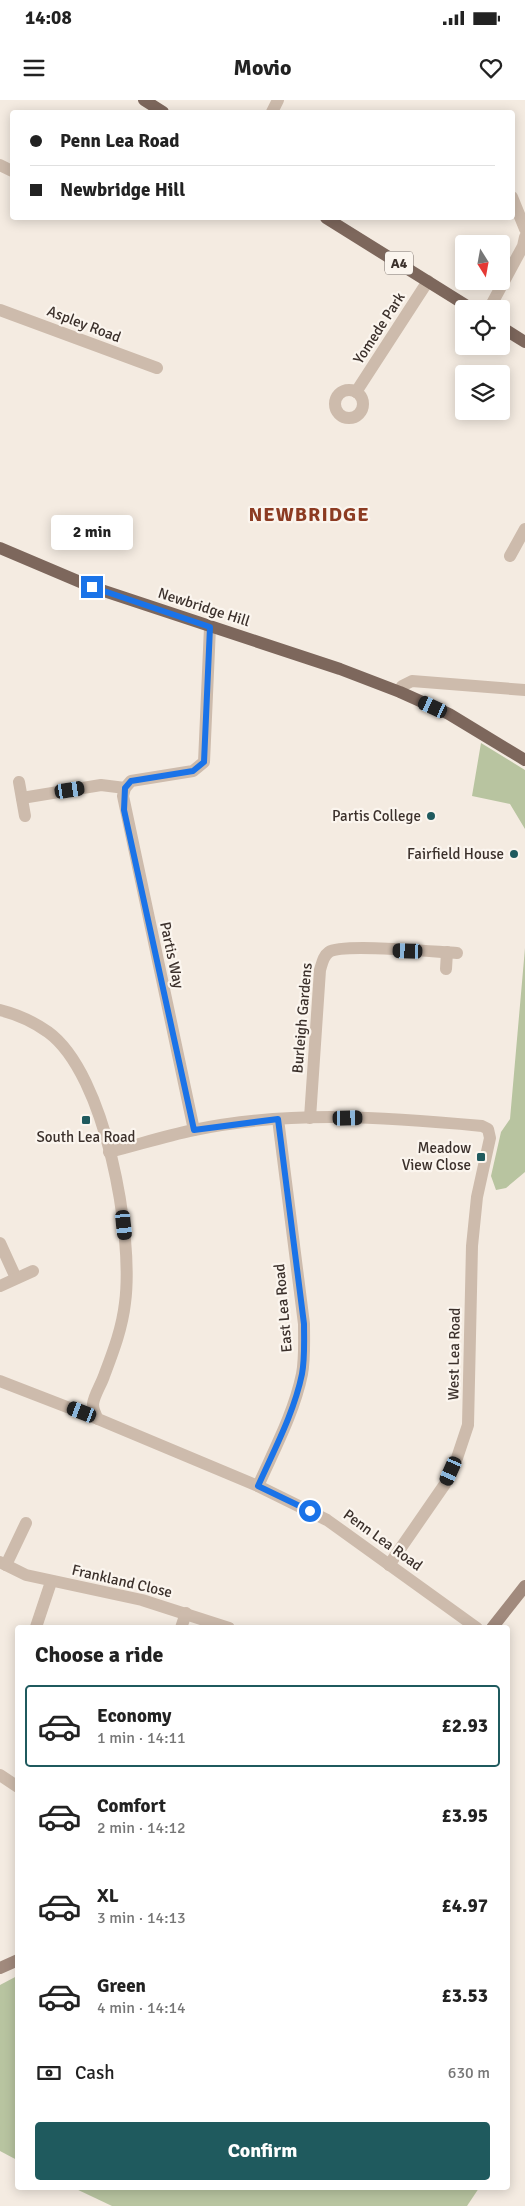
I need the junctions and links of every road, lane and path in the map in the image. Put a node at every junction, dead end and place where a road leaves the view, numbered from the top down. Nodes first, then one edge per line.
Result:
1 (144, 100) edge
2 (160, 110) edge
3 (515, 204) edge
4 (329, 220) edge
5 (525, 228) edge
6 (525, 238) edge
7 (428, 281) junction
8 (458, 300) edge
9 (493, 300) edge
10 (0, 310) edge
11 (510, 333) edge
12 (525, 342) edge
13 (157, 368) dead end
14 (356, 392) dead end
15 (525, 529) edge
16 (0, 548) edge
17 (510, 556) dead end
18 (210, 627) junction
19 (525, 690) edge
20 (400, 692) junction
21 (525, 760) edge
22 (19, 782) dead end
23 (125, 788) junction
24 (22, 798) junction
25 (25, 816) dead end
26 (446, 969) dead end
27 (0, 1010) edge
28 (310, 1118) junction
29 (278, 1119) junction
30 (194, 1130) junction
31 (109, 1152) junction
32 (0, 1243) edge
33 (33, 1272) dead end
34 (16, 1278) junction
35 (0, 1286) edge
36 (0, 1381) edge
37 (98, 1419) junction
38 (258, 1486) junction
39 (26, 1523) dead end
40 (3, 1564) edge
41 (389, 1565) junction
42 (51, 1582) junction
43 (525, 1586) edge
44 (186, 1613) junction
45 (37, 1625) edge
46 (182, 1625) edge
47 (220, 1625) edge
48 (473, 1625) edge
49 (494, 1625) edge
50 (0, 1775) edge
51 (15, 1785) edge
52 (15, 1961) edge
53 (0, 1968) edge

1 - 2 main road
3 - 5 street
4 - 7 main road, A4
6 - 9 street
7 - 8 main road, A4
7 - 14 street, Yomede Park
10 - 13 street, Aspley Road
11 - 12 main road
15 - 17 street
16 - 18 main road, Newbridge Hill
18 - 20 main road, Newbridge Hill
18 - 23 street
19 - 20 street
20 - 21 main road, Newbridge Hill
22 - 24 street
23 - 24 street
23 - 30 street, Partis Way
24 - 25 street
26 - 28 street, Burleigh Gardens
27 - 31 street
28 - 29 street
28 - 41 street, West Lea Road
29 - 30 street
29 - 38 street, East Lea Road
30 - 31 street
31 - 37 street
32 - 34 street
33 - 34 street
34 - 35 street
36 - 37 street, Penn Lea Road
37 - 38 street, Penn Lea Road
38 - 41 street, Penn Lea Road
39 - 40 street, Frankland Close
40 - 42 street, Frankland Close
41 - 48 street, Penn Lea Road
42 - 44 street, Frankland Close
42 - 45 street, Frankland Close
43 - 49 street
44 - 46 street, Frankland Close
44 - 47 street, Frankland Close
50 - 51 street
52 - 53 street

